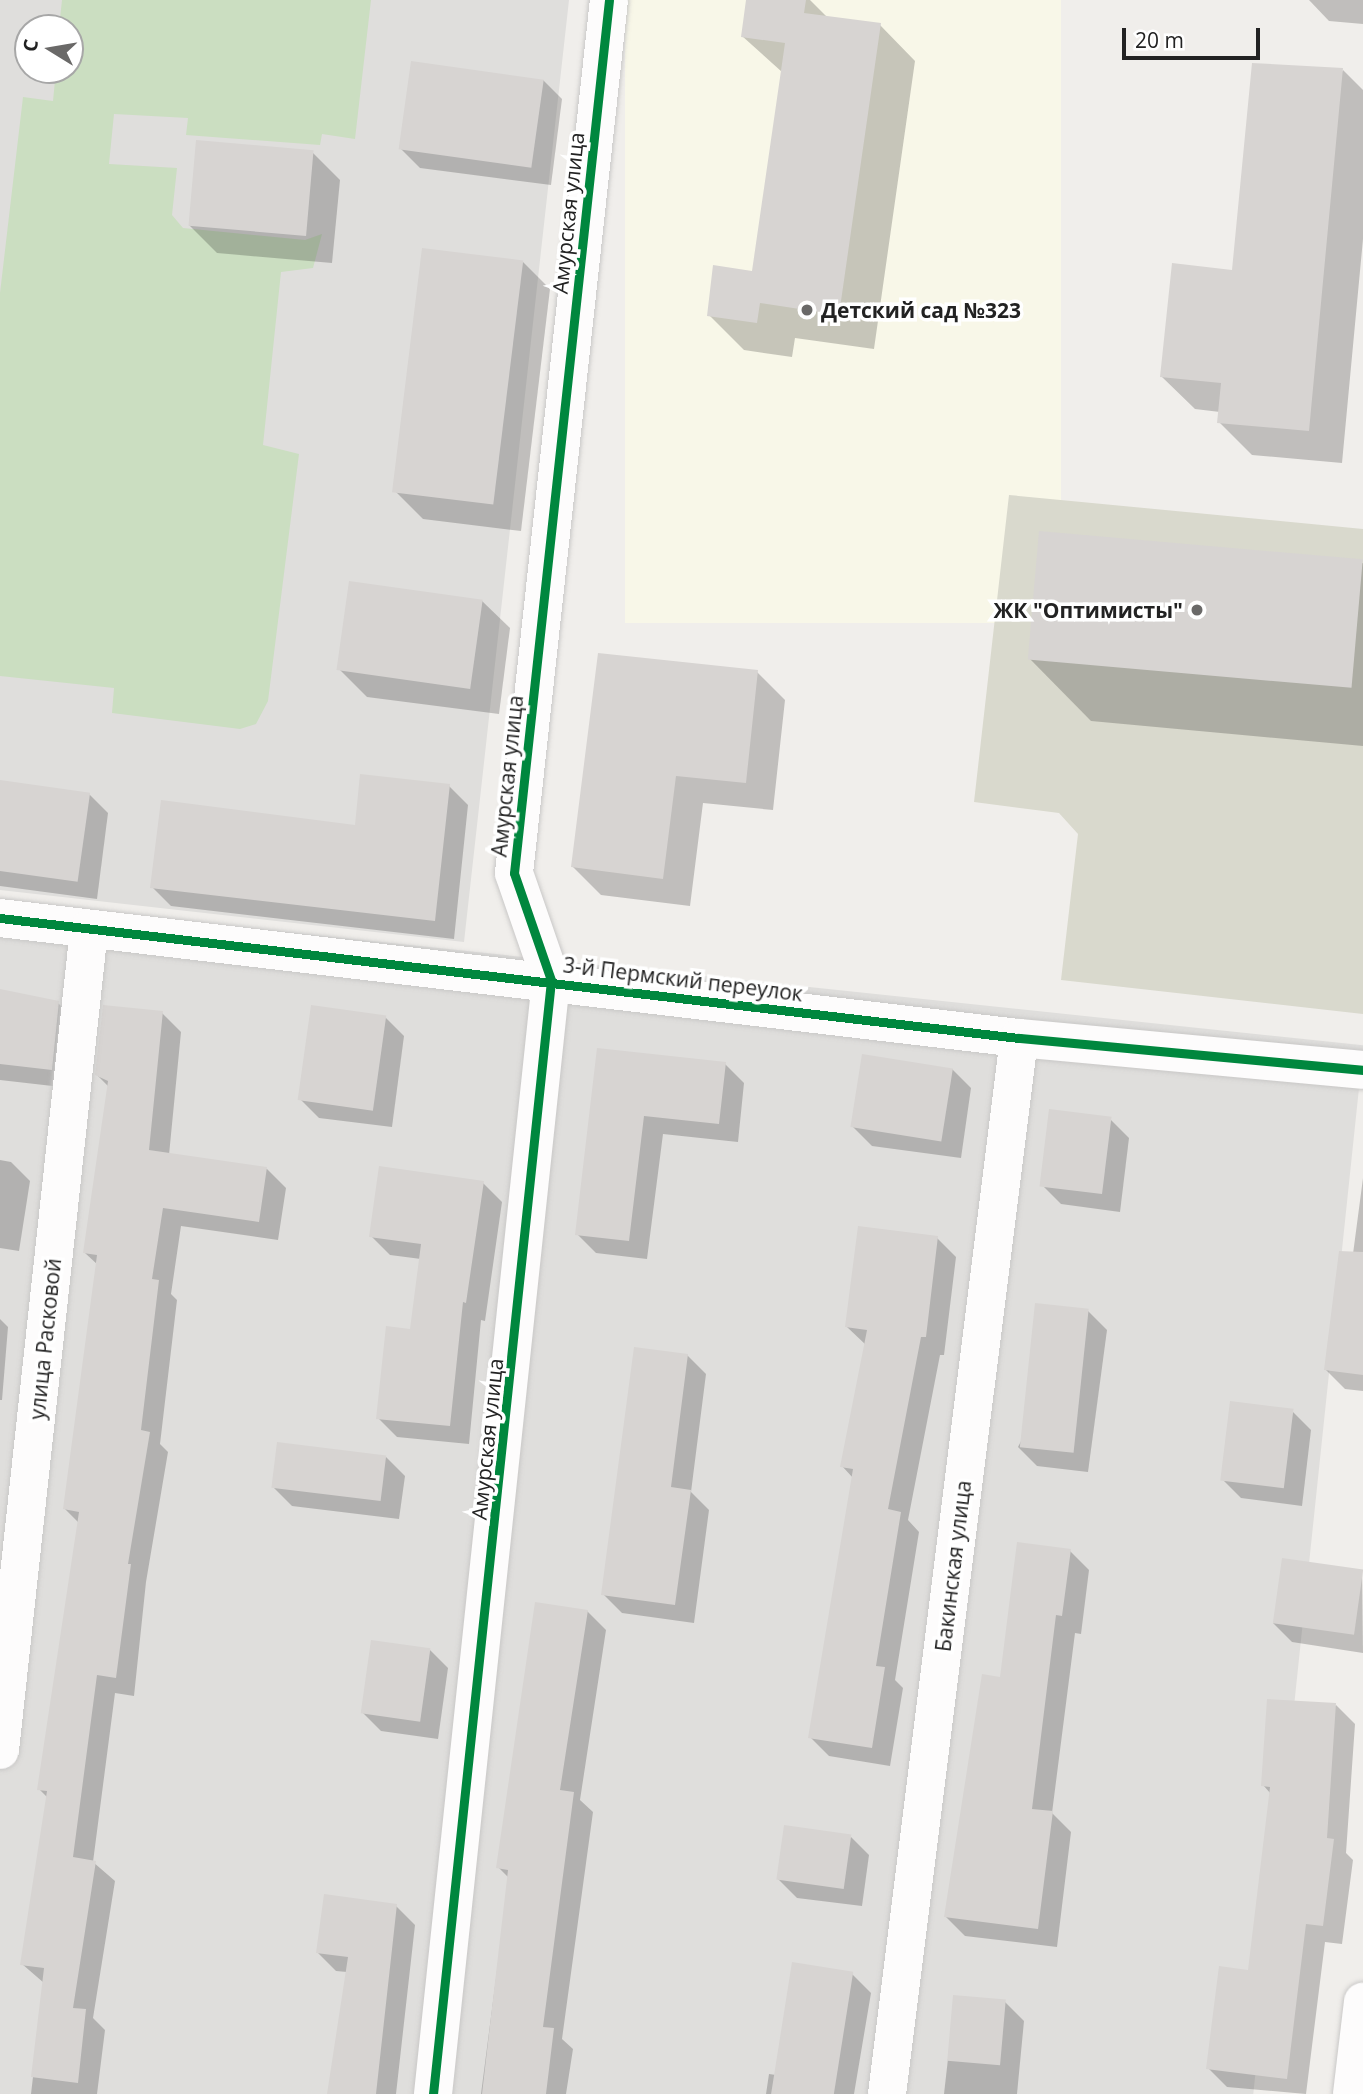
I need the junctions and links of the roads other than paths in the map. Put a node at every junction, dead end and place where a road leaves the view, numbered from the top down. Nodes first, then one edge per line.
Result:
1 (609, 0) edge
2 (0, 918) edge
3 (89, 929) junction
4 (551, 980) junction
5 (1019, 1038) junction
6 (1363, 1070) edge
7 (0, 1749) edge
8 (1363, 2002) edge
9 (433, 2094) edge
10 (887, 2094) edge
11 (1352, 2094) edge

1 - 4 street, Амурская улица
2 - 3 street, 3-й Пермский переулок
3 - 4 street, 3-й Пермский переулок
3 - 7 street, улица Расковой
4 - 5 street, 3-й Пермский переулок
4 - 9 street, Амурская улица
5 - 6 street, 3-й Пермский переулок
5 - 10 street, Бакинская улица
8 - 11 street

